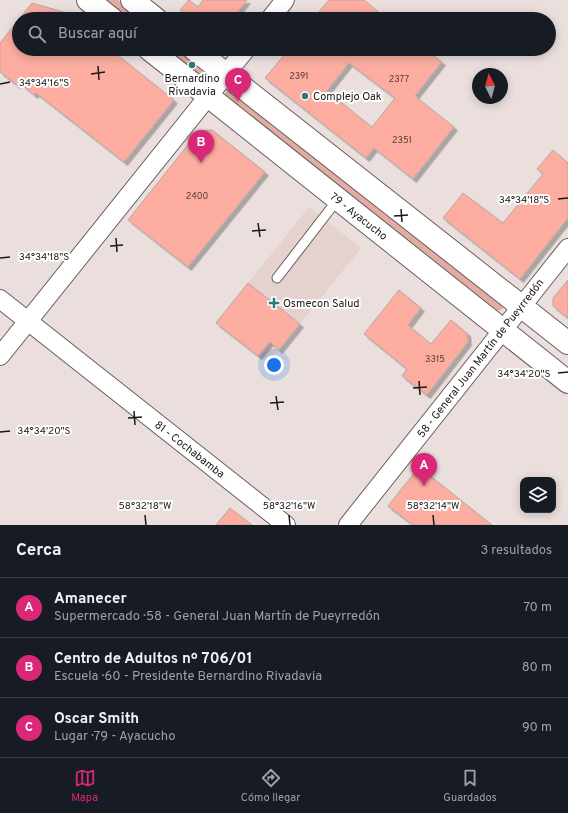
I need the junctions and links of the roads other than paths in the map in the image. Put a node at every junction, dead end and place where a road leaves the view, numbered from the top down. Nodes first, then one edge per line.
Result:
1 (88, 0) edge
2 (132, 0) edge
3 (285, 0) edge
4 (103, 12) edge
5 (147, 12) edge
6 (276, 12) edge
7 (158, 56) edge
8 (203, 56) edge
9 (240, 56) edge
10 (226, 74) junction
11 (208, 96) junction
12 (338, 199) junction
13 (568, 248) edge
14 (277, 278) dead end
15 (0, 299) edge
16 (522, 305) junction
17 (28, 321) junction
18 (502, 329) junction
19 (568, 343) edge
20 (0, 356) edge
21 (568, 382) edge
22 (286, 525) edge
23 (348, 525) edge

1 - 4 main road
2 - 5 main road
3 - 6 street
7 - 11 main road, 79 - Ayacucho
8 - 10 main road
9 - 10 street
10 - 11 street
10 - 16 main road
11 - 12 main road, 79 - Ayacucho
11 - 17 street
12 - 14 lane
12 - 18 main road, 79 - Ayacucho
13 - 16 street, 58 - General Juan Martín de Pueyrredón
15 - 17 street, 81 - Cochabamba
16 - 18 street, 58 - General Juan Martín de Pueyrredón
16 - 19 main road
17 - 20 street
17 - 22 street, 81 - Cochabamba
18 - 21 main road, 79 - Ayacucho
18 - 23 street, 58 - General Juan Martín de Pueyrredón

